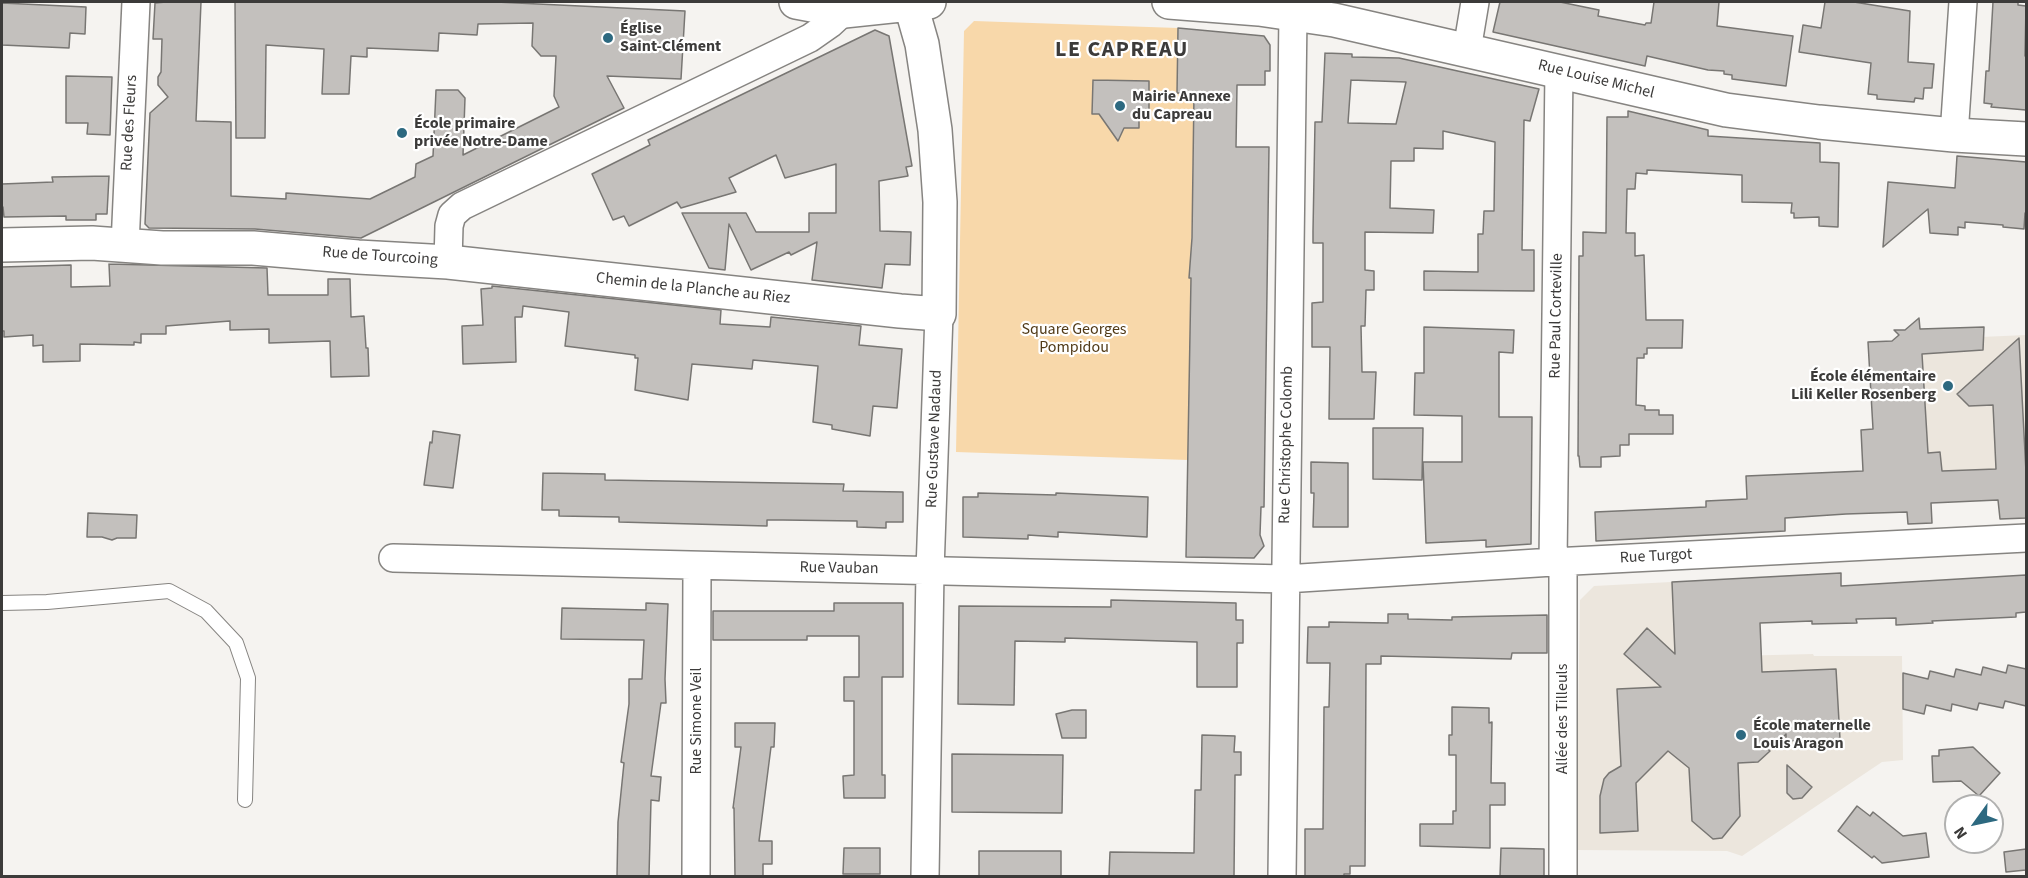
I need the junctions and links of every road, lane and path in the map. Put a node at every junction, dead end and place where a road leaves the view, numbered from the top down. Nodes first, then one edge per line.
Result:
1 (136, 2) edge
2 (796, 2) edge
3 (916, 2) edge
4 (1169, 2) edge
5 (1475, 2) edge
6 (1964, 2) edge
7 (844, 11) junction
8 (1293, 14) junction
9 (1467, 50) junction
10 (1559, 70) junction
11 (1954, 135) junction
12 (2026, 139) edge
13 (2, 245) edge
14 (125, 245) junction
15 (448, 262) junction
16 (939, 314) junction
17 (2026, 538) edge
18 (393, 558) dead end
19 (1558, 562) junction
20 (698, 566) junction
21 (930, 571) junction
22 (1285, 579) junction
23 (2, 603) edge
24 (245, 800) dead end
25 (696, 876) edge
26 (925, 876) edge
27 (1282, 876) edge
28 (1563, 876) edge

1 - 14 street, Rue des Fleurs
2 - 7 street
3 - 7 street
3 - 16 street, Rue Gustave Nadaud
4 - 8 street, Rue Louise Michel
5 - 9 street
6 - 11 street
7 - 15 street, Rue de Tourcoing
8 - 9 street, Rue Louise Michel
8 - 22 street, Rue Christophe Colomb
9 - 10 street, Rue Louise Michel
10 - 11 street, Rue Louise Michel
10 - 19 street, Rue Paul Corteville
11 - 12 street, Rue Louise Michel
13 - 14 street, Rue de Tourcoing
14 - 15 street, Rue de Tourcoing
15 - 16 street, Chemin de la Planche au Riez
16 - 21 street, Rue Gustave Nadaud
17 - 19 street, Rue Turgot
18 - 20 street, Rue Vauban
19 - 22 street, Rue Turgot
19 - 28 street, Allée des Tilleuls
20 - 21 street, Rue Vauban
20 - 25 street, Rue Simone Veil
21 - 22 street, Rue Vauban
21 - 26 street, Rue Gustave Nadaud
22 - 27 street, Rue Christophe Colomb
23 - 24 lane

